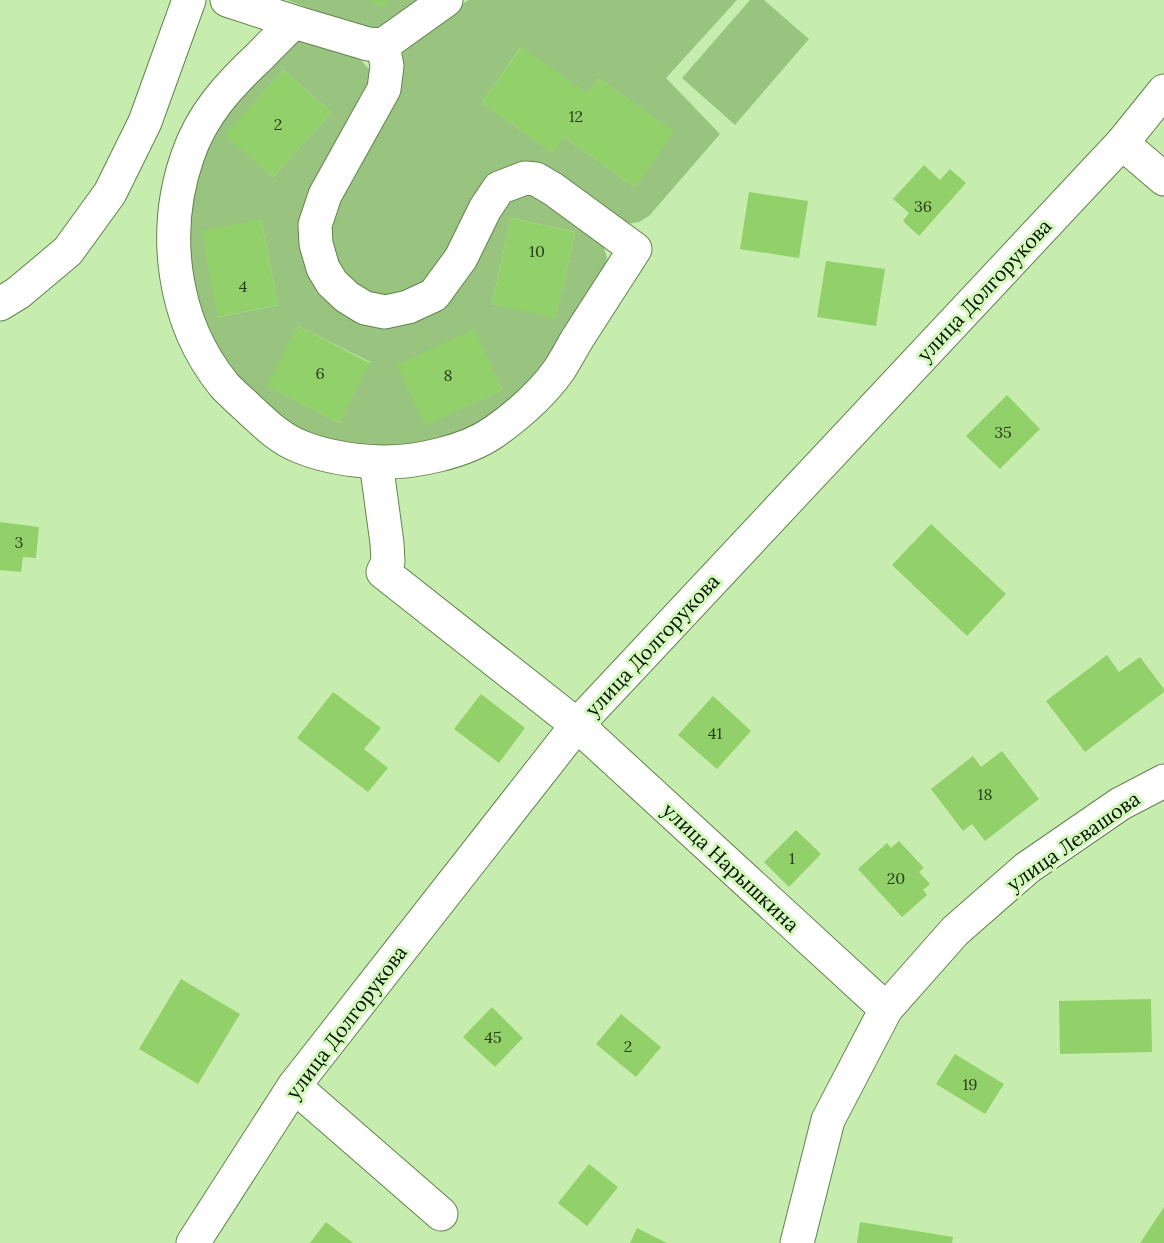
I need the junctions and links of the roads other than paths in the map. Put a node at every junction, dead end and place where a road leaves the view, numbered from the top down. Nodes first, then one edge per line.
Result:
1 (189, 0) edge
2 (227, 0) edge
3 (446, 0) edge
4 (294, 22) junction
5 (383, 45) junction
6 (1164, 91) edge
7 (1122, 143) junction
8 (1164, 179) edge
9 (0, 304) edge
10 (376, 462) junction
11 (577, 725) junction
12 (1164, 781) edge
13 (886, 1010) junction
14 (294, 1086) junction
15 (441, 1214) dead end
16 (193, 1243) edge
17 (797, 1243) edge

1 - 9 street
2 - 4 street
3 - 5 street
4 - 5 street
4 - 10 street
5 - 10 street
6 - 7 street, улица Долгорукова
7 - 8 street
7 - 11 street, улица Долгорукова
10 - 11 street, улица Нарышкина
11 - 13 street, улица Нарышкина
11 - 14 street, улица Долгорукова
12 - 13 street, улица Левашова
13 - 17 street, улица Левашова
14 - 15 street
14 - 16 street, улица Долгорукова

